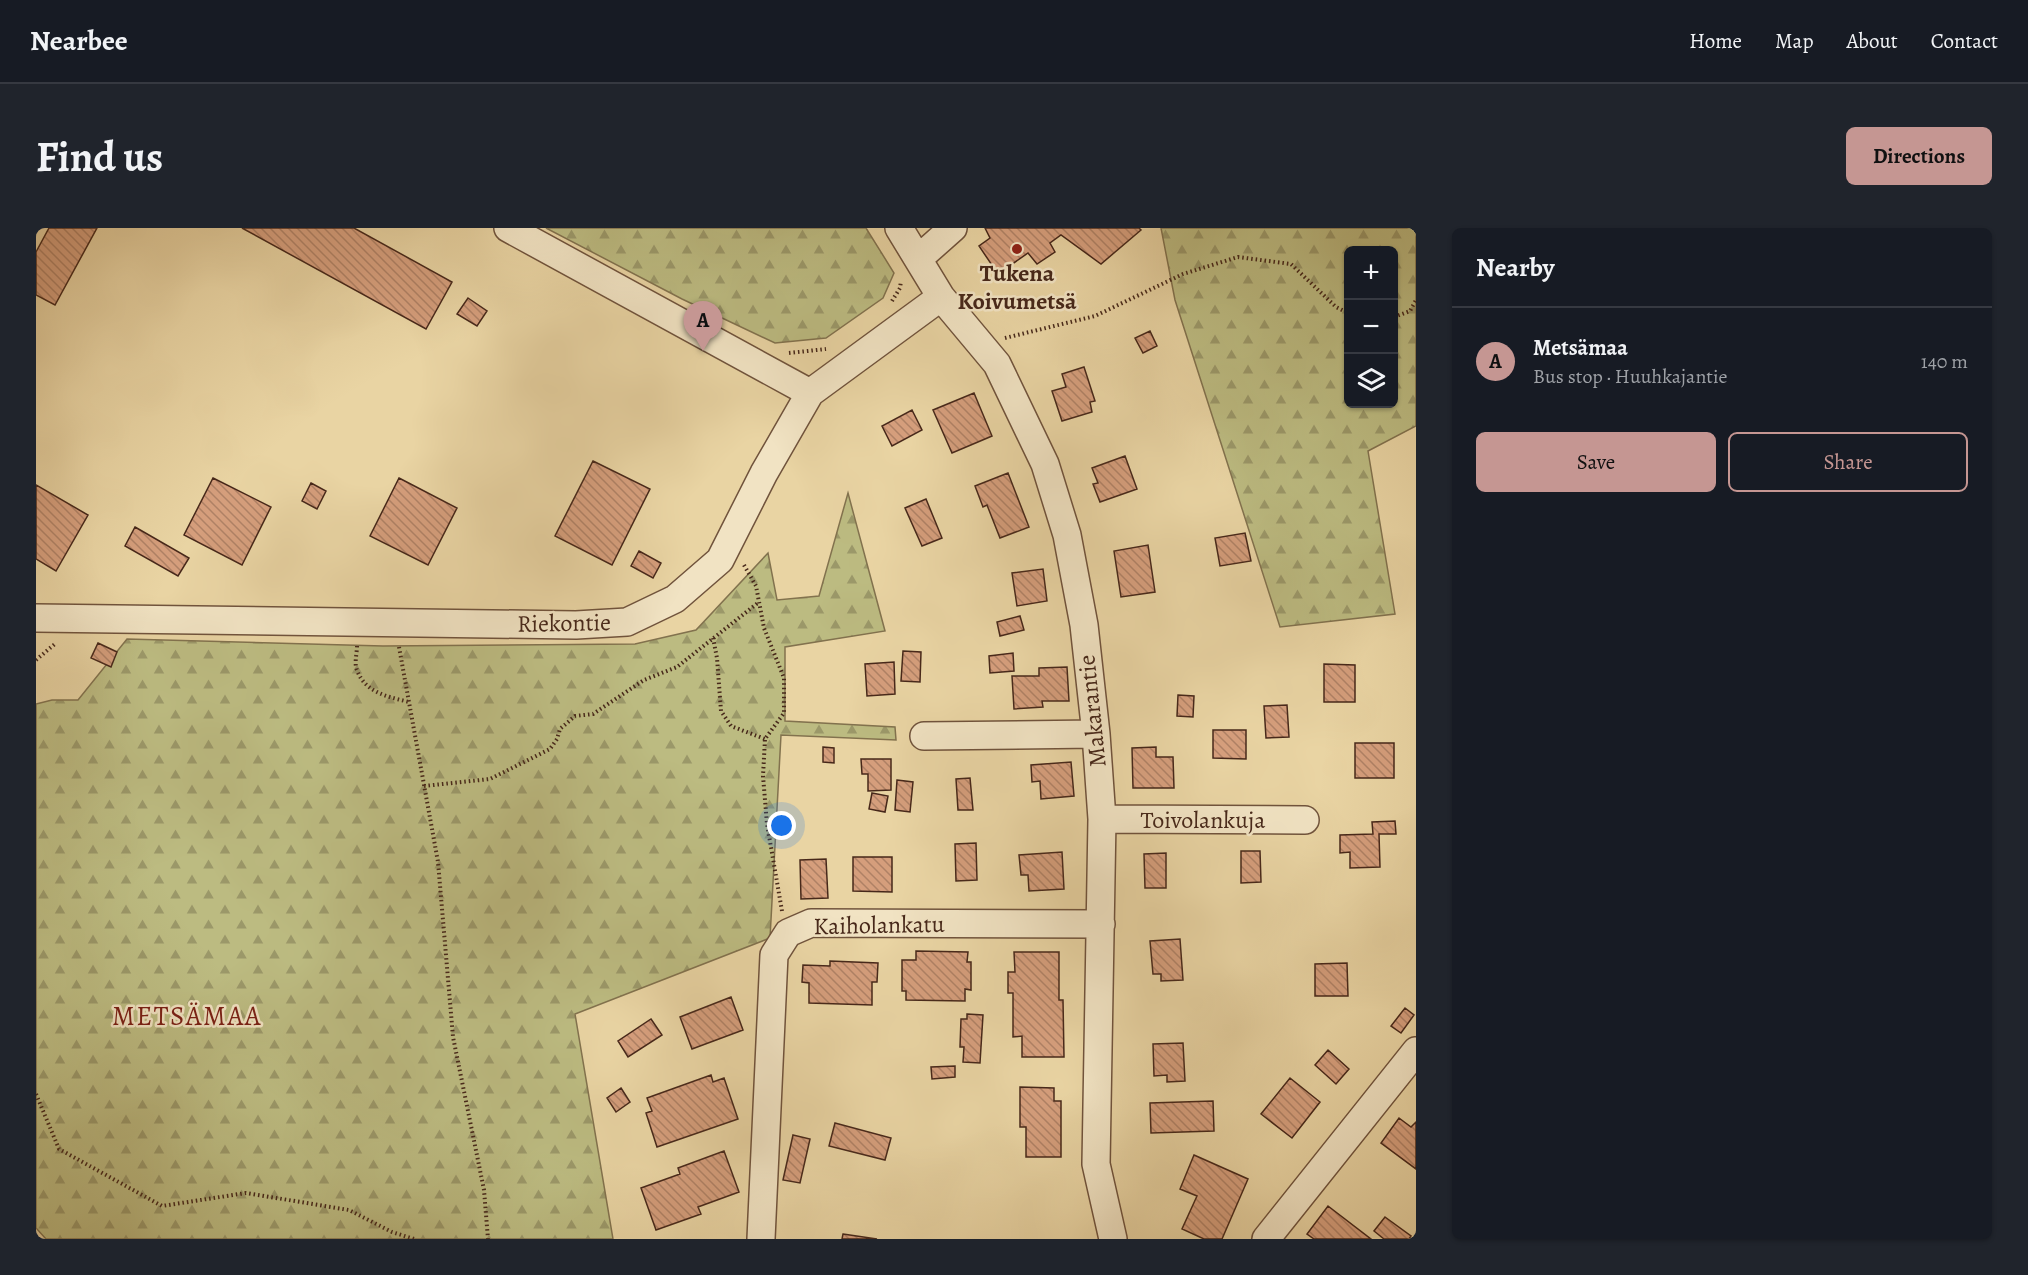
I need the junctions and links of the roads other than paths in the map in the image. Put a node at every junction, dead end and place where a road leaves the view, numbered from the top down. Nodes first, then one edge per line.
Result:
1 (508, 228) edge
2 (899, 228) edge
3 (953, 228) edge
4 (910, 269) junction
5 (942, 297) junction
6 (810, 393) junction
7 (36, 618) edge
8 (1096, 734) junction
9 (924, 736) dead end
10 (1102, 819) junction
11 (1305, 820) dead end
12 (1101, 924) junction
13 (1416, 1051) edge
14 (761, 1239) edge
15 (1113, 1239) edge
16 (1266, 1239) edge

1 - 6 street
2 - 4 street, Makarantie
3 - 4 street
4 - 5 street, Makarantie
5 - 6 street, Riekontie
5 - 8 street, Makarantie
6 - 7 street, Riekontie
8 - 9 street
8 - 10 street, Makarantie
10 - 11 street, Toivolankuja
10 - 12 street, Makarantie
12 - 14 street, Kaiholankatu
12 - 15 street, Makarantie
13 - 16 street

